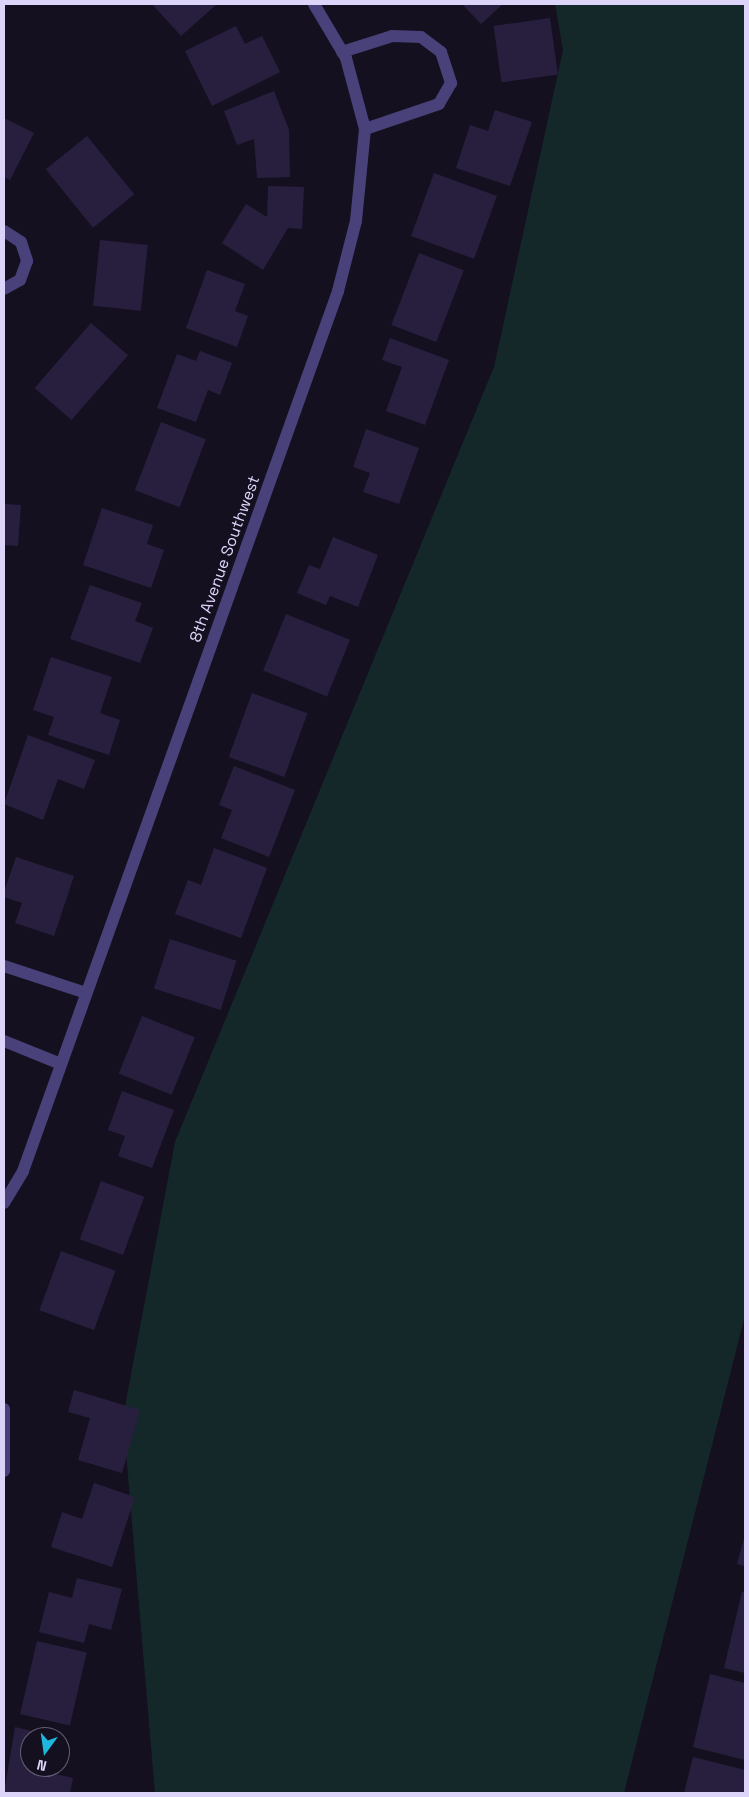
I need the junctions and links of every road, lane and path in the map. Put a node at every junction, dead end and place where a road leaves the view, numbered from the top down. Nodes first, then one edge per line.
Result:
1 (314, 4) edge
2 (342, 52) junction
3 (365, 129) junction
4 (4, 231) edge
5 (4, 289) edge
6 (4, 966) edge
7 (86, 993) junction
8 (4, 1041) edge
9 (61, 1064) junction
10 (4, 1203) edge
11 (4, 1409) edge
12 (4, 1471) edge

1 - 2 street, 8th Avenue Southwest
2 - 3 street, 8th Avenue Southwest
2 - 3 street
3 - 7 street, 8th Avenue Southwest
4 - 5 street
6 - 7 street
7 - 9 street, 8th Avenue Southwest
8 - 9 street
9 - 10 street, 8th Avenue Southwest
11 - 12 street

